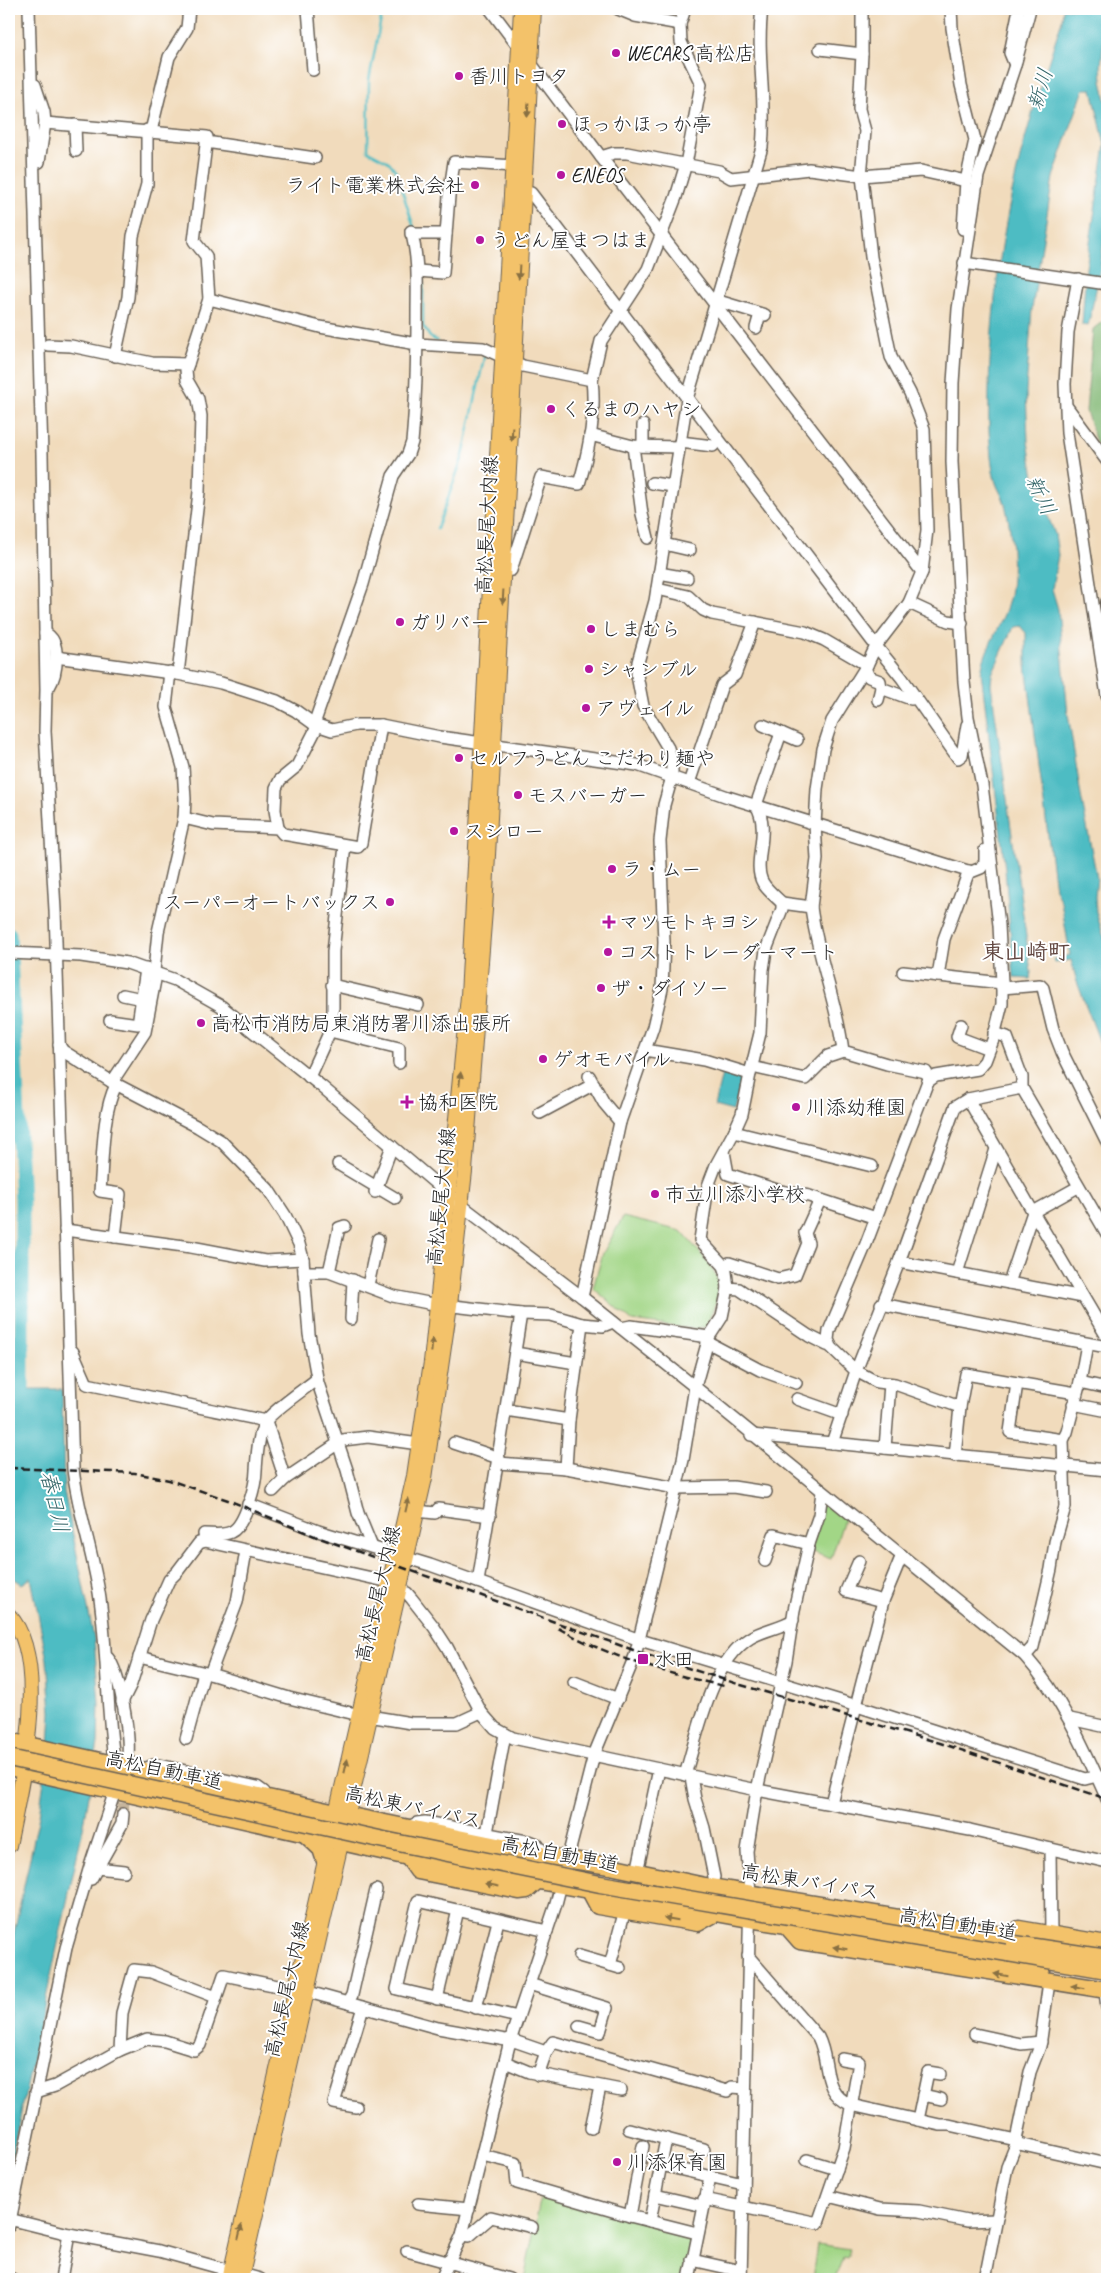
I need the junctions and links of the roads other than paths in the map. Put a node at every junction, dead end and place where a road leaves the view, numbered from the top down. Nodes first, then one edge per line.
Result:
1 (29, 9) edge
2 (189, 9) edge
3 (308, 9) edge
4 (490, 9) edge
5 (522, 9) edge
6 (534, 9) edge
7 (618, 9) edge
8 (685, 9) edge
9 (762, 9) edge
10 (862, 9) edge
11 (951, 9) edge
12 (1019, 9) edge
13 (1030, 9) edge
14 (680, 24) junction
15 (519, 46) junction
16 (820, 48) dead end
17 (862, 54) junction
18 (530, 63) junction
19 (1015, 65) junction
20 (313, 70) dead end
21 (31, 74) junction
22 (45, 123) junction
23 (75, 125) junction
24 (149, 130) junction
25 (206, 142) junction
26 (76, 151) dead end
27 (601, 157) junction
28 (315, 158) dead end
29 (513, 166) junction
30 (685, 166) junction
31 (34, 172) junction
32 (754, 176) junction
33 (862, 176) junction
34 (966, 181) junction
35 (524, 191) junction
36 (662, 233) junction
37 (446, 234) junction
38 (967, 245) junction
39 (968, 264) junction
40 (418, 271) junction
41 (1077, 279) junction
42 (1103, 284) edge
43 (209, 298) junction
44 (715, 302) junction
45 (620, 312) junction
46 (37, 316) junction
47 (756, 328) dead end
48 (418, 344) junction
49 (48, 345) junction
50 (115, 356) junction
51 (509, 360) junction
52 (188, 364) junction
53 (40, 380) junction
54 (592, 380) junction
55 (687, 399) junction
56 (1067, 407) junction
57 (643, 424) dead end
58 (590, 435) junction
59 (680, 445) junction
60 (638, 446) junction
61 (713, 446) dead end
62 (1107, 461) edge
63 (652, 483) dead end
64 (673, 486) junction
65 (648, 538) dead end
66 (664, 544) junction
67 (690, 550) dead end
68 (504, 571) junction
69 (922, 572) junction
70 (660, 573) junction
71 (687, 578) dead end
72 (657, 589) junction
73 (1107, 602) edge
74 (909, 603) junction
75 (755, 622) junction
76 (962, 623) junction
77 (45, 632) junction
78 (876, 646) junction
79 (1101, 648) junction
80 (56, 656) junction
81 (866, 667) junction
82 (174, 673) junction
83 (881, 688) junction
84 (46, 690) junction
85 (1107, 696) edge
86 (916, 698) junction
87 (878, 700) dead end
88 (968, 717) junction
89 (316, 724) junction
90 (381, 725) junction
91 (763, 725) dead end
92 (781, 733) junction
93 (797, 740) dead end
94 (488, 743) junction
95 (672, 777) junction
96 (689, 783) junction
97 (756, 806) junction
98 (184, 818) junction
99 (815, 825) junction
100 (987, 826) junction
101 (278, 828) junction
102 (345, 846) junction
103 (981, 868) junction
104 (969, 871) junction
105 (996, 896) junction
106 (782, 903) junction
107 (811, 907) junction
108 (9, 953) edge
109 (53, 955) junction
110 (150, 970) junction
111 (902, 972) dead end
112 (938, 976) junction
113 (332, 985) junction
114 (1002, 986) junction
115 (123, 995) dead end
116 (142, 999) junction
117 (418, 1005) dead end
118 (110, 1020) dead end
119 (961, 1025) dead end
120 (330, 1031) junction
121 (994, 1033) junction
122 (59, 1045) junction
123 (989, 1049) junction
124 (645, 1050) junction
125 (844, 1051) junction
126 (399, 1062) dead end
127 (751, 1071) junction
128 (309, 1076) junction
129 (930, 1080) junction
130 (114, 1084) junction
131 (1022, 1088) junction
132 (968, 1099) junction
133 (540, 1113) dead end
134 (620, 1122) junction
135 (734, 1132) junction
136 (1107, 1142) edge
137 (392, 1146) junction
138 (996, 1149) junction
139 (724, 1152) junction
140 (338, 1164) dead end
141 (872, 1166) dead end
142 (1078, 1187) junction
143 (376, 1189) junction
144 (448, 1192) junction
145 (395, 1198) dead end
146 (820, 1200) junction
147 (461, 1205) junction
148 (1033, 1212) junction
149 (876, 1218) junction
150 (344, 1226) dead end
151 (65, 1230) junction
152 (1107, 1234) edge
153 (114, 1237) junction
154 (378, 1239) dead end
155 (303, 1259) junction
156 (899, 1262) junction
157 (724, 1266) junction
158 (304, 1272) junction
159 (330, 1272) junction
160 (956, 1273) junction
161 (353, 1280) junction
162 (1009, 1283) junction
163 (368, 1285) junction
164 (728, 1288) junction
165 (582, 1296) junction
166 (1083, 1297) junction
167 (436, 1304) junction
168 (881, 1304) junction
169 (450, 1305) junction
170 (521, 1314) junction
171 (351, 1319) dead end
172 (582, 1324) junction
173 (617, 1325) junction
174 (1107, 1337) edge
175 (708, 1339) junction
176 (830, 1344) junction
177 (1087, 1344) junction
178 (1107, 1347) edge
179 (68, 1348) junction
180 (515, 1353) junction
181 (576, 1363) junction
182 (856, 1371) junction
183 (317, 1379) junction
184 (1017, 1383) junction
185 (796, 1384) dead end
186 (890, 1384) junction
187 (695, 1387) junction
188 (1107, 1388) edge
189 (1076, 1393) junction
190 (797, 1399) dead end
191 (960, 1407) junction
192 (506, 1410) junction
193 (1103, 1410) dead end
194 (842, 1415) junction
195 (266, 1420) junction
196 (569, 1420) junction
197 (751, 1435) junction
198 (1063, 1440) junction
199 (832, 1443) junction
200 (339, 1444) junction
201 (419, 1444) junction
202 (454, 1444) dead end
203 (885, 1448) junction
204 (955, 1456) junction
205 (499, 1460) junction
206 (1063, 1466) junction
207 (566, 1468) junction
208 (1107, 1470) edge
209 (285, 1479) junction
210 (676, 1488) junction
211 (273, 1491) dead end
212 (766, 1492) dead end
213 (822, 1492) junction
214 (248, 1504) junction
215 (417, 1511) junction
216 (490, 1516) junction
217 (205, 1541) junction
218 (809, 1544) junction
219 (372, 1547) junction
220 (246, 1551) junction
221 (902, 1555) junction
222 (402, 1556) junction
223 (765, 1561) dead end
224 (858, 1561) dead end
225 (478, 1582) junction
226 (394, 1586) junction
227 (883, 1601) junction
228 (12, 1619) edge
229 (793, 1620) junction
230 (640, 1640) junction
231 (106, 1656) junction
232 (1025, 1656) junction
233 (138, 1657) junction
234 (723, 1666) junction
235 (207, 1673) junction
236 (574, 1682) dead end
237 (780, 1684) junction
238 (618, 1699) junction
239 (122, 1702) junction
240 (857, 1706) junction
241 (482, 1712) junction
242 (364, 1714) junction
243 (1070, 1719) junction
244 (1107, 1727) edge
245 (505, 1734) junction
246 (186, 1738) dead end
247 (9, 1741) edge
248 (33, 1747) junction
249 (9, 1749) edge
250 (128, 1755) dead end
251 (594, 1755) junction
252 (9, 1758) edge
253 (111, 1765) junction
254 (659, 1769) junction
255 (22, 1770) edge
256 (688, 1776) junction
257 (1104, 1787) edge
258 (110, 1790) junction
259 (757, 1790) junction
260 (831, 1804) junction
261 (123, 1814) tunnel mouth
262 (342, 1814) junction
263 (407, 1828) junction
264 (304, 1833) junction
265 (487, 1833) junction
266 (336, 1840) junction
267 (9, 1846) edge
268 (1050, 1849) junction
269 (546, 1856) junction
270 (568, 1859) junction
271 (325, 1861) junction
272 (1107, 1862) edge
273 (592, 1863) junction
274 (639, 1863) junction
275 (97, 1868) junction
276 (124, 1871) dead end
277 (709, 1882) junction
278 (561, 1886) junction
279 (376, 1890) dead end
280 (84, 1891) junction
281 (590, 1891) junction
282 (750, 1894) junction
283 (777, 1899) junction
284 (458, 1910) junction
285 (625, 1910) junction
286 (716, 1913) junction
287 (749, 1919) junction
288 (498, 1920) junction
289 (547, 1931) junction
290 (1051, 1934) junction
291 (1107, 1944) edge
292 (1107, 1952) edge
293 (580, 1956) dead end
294 (748, 1956) junction
295 (1107, 1958) edge
296 (954, 1960) junction
297 (1107, 1970) edge
298 (1049, 1982) junction
299 (529, 1984) junction
300 (301, 1991) junction
301 (1107, 1992) edge
302 (216, 1997) junction
303 (437, 1998) junction
304 (348, 2002) junction
305 (363, 2007) junction
306 (476, 2008) junction
307 (518, 2017) junction
308 (579, 2026) dead end
309 (975, 2034) dead end
310 (510, 2041) junction
311 (1041, 2042) junction
312 (120, 2050) junction
313 (546, 2052) junction
314 (842, 2059) dead end
315 (505, 2062) junction
316 (940, 2074) dead end
317 (538, 2075) junction
318 (600, 2087) junction
319 (745, 2088) junction
320 (620, 2090) dead end
321 (36, 2092) junction
322 (923, 2095) junction
323 (941, 2099) dead end
324 (851, 2105) junction
325 (356, 2108) dead end
326 (918, 2120) junction
327 (591, 2128) dead end
328 (629, 2129) dead end
329 (666, 2139) junction
330 (1017, 2141) junction
331 (643, 2146) dead end
332 (704, 2149) dead end
333 (482, 2155) junction
334 (807, 2160) dead end
335 (1107, 2164) edge
336 (661, 2165) junction
337 (837, 2168) junction
338 (710, 2177) junction
339 (743, 2184) junction
340 (655, 2195) junction
341 (828, 2196) junction
342 (704, 2203) junction
343 (418, 2204) dead end
344 (742, 2207) junction
345 (468, 2209) junction
346 (630, 2216) junction
347 (996, 2220) junction
348 (650, 2221) junction
349 (9, 2222) edge
350 (532, 2227) dead end
351 (697, 2233) junction
352 (69, 2234) junction
353 (466, 2235) junction
354 (407, 2251) dead end
355 (692, 2260) junction
356 (448, 2263) junction
357 (741, 2275) edge
358 (236, 2276) edge
359 (61, 2279) edge
360 (260, 2279) edge
361 (441, 2279) edge
362 (509, 2279) edge
363 (689, 2279) edge
364 (985, 2279) edge

1 - 21 street
2 - 24 street
3 - 20 street
4 - 15 street
5 - 15 main road, 高松長尾大内線
6 - 18 main road, 高松長尾大内線
7 - 14 street
8 - 14 street
9 - 32 street
10 - 17 street
11 - 34 street
12 - 19 street
13 - 19 street
14 - 30 street
15 - 18 street
15 - 29 main road, 高松長尾大内線
16 - 17 street
17 - 33 street
18 - 27 street
18 -> 35 main road, 高松長尾大内線
19 - 38 street
21 - 22 street
21 - 31 street
22 - 23 street
22 - 31 street
23 - 24 street
23 - 26 street
24 - 25 street
24 - 50 street
25 - 28 street
25 - 43 street
27 - 30 street
27 - 36 street
29 - 37 street
29 - 51 main road, 高松長尾大内線
30 - 32 street
30 - 36 street
31 - 46 street
32 - 33 street
32 - 44 street
33 - 34 street
33 - 69 street
34 - 38 street
35 - 45 street
35 -> 51 main road, 高松長尾大内線
36 - 44 street
36 - 45 street
37 - 40 street
37 - 40 street
38 - 39 street
39 - 41 street
39 - 76 street
40 - 48 street
41 - 42 street
41 - 56 street
43 - 48 street
43 - 52 street
44 - 47 street
44 - 55 street
44 - 69 street
45 - 54 street
45 - 55 street
46 - 49 street
46 - 53 street
48 - 51 street
48 - 89 street
49 - 50 street
49 - 53 street
50 - 52 street
51 - 54 street
51 -> 68 main road, 高松長尾大内線
51 - 94 main road, 高松長尾大内線
52 - 82 street
53 - 77 street
54 - 58 street
55 - 59 street
55 - 78 street
56 - 62 street
56 - 79 street
57 - 60 street
58 - 60 street
58 - 68 street
59 - 60 street
59 - 61 street
59 - 64 street
60 - 65 street
63 - 64 street
64 - 66 street
66 - 67 street
66 - 70 street
68 -> 94 main road, 高松長尾大内線
69 - 74 street
70 - 71 street
70 - 72 street
72 - 75 street
72 - 95 street
73 - 79 street
74 - 76 street
74 - 78 street
75 - 81 street
75 - 96 street
76 - 88 street
77 - 80 street
77 - 84 street
78 - 81 street
78 - 86 street
79 - 85 street
80 - 82 street
80 - 84 street
81 - 83 street
81 - 99 street
82 - 89 street
82 - 98 street
83 - 86 street
83 - 87 street
84 - 109 street
86 - 88 street
88 - 100 street
89 - 90 street
89 - 101 street
90 - 94 street
90 - 102 street
91 - 92 street
92 - 93 street
92 - 97 street
94 - 95 street
144 -> 94 main road, 高松長尾大内線
94 - 147 main road, 高松長尾大内線
95 - 96 street
95 - 124 street
96 - 97 street
97 - 99 street
97 - 106 street
98 - 101 street
98 - 110 street
99 - 104 street
99 - 107 street
100 - 103 street
100 - 105 street
101 - 102 street
102 - 113 street
103 - 104 street
103 - 105 street
104 - 112 street
105 - 114 street
106 - 107 street
106 - 127 street
107 - 125 street
108 - 109 street
109 - 110 street
109 - 122 street
110 - 116 street
110 - 128 street
110 - 130 street
111 - 112 street
112 - 114 street
113 - 117 street
113 - 120 street
114 - 121 street
114 - 136 street
115 - 116 street
116 - 118 street
119 - 123 street
120 - 126 street
120 - 128 street
121 - 123 street
121 - 131 street
122 - 130 street
122 - 151 street
123 - 129 street
124 - 127 street
124 - 134 street
125 - 127 street
125 - 129 street
127 - 135 street
128 - 137 street
129 - 149 street
130 - 153 street
130 - 155 street
131 - 132 street
131 - 142 street
132 - 138 street
132 - 156 street
133 - 134 street
134 - 165 street
135 - 139 street
135 - 141 street
137 - 143 street
137 - 144 street
138 - 148 street
138 - 160 street
139 - 146 street
139 - 157 street
140 - 143 street
142 - 148 street
142 - 152 street
143 - 145 street
144 - 147 street
144 - 167 main road, 高松長尾大内線
146 - 149 street
146 - 157 street
147 - 165 street
147 - 169 main road, 高松長尾大内線
148 - 162 street
148 - 166 street
149 - 176 street
150 - 159 street
151 - 153 street
151 - 179 street
153 - 155 street
154 - 163 street
155 - 158 street
156 - 160 street
156 - 168 street
157 - 164 street
158 - 159 street
158 - 183 street
159 - 161 street
160 - 162 street
161 - 163 street
161 - 171 street
162 - 166 street
163 - 167 street
164 - 175 street
164 - 176 street
165 - 173 street
166 - 174 street
167 - 169 street
201 -> 167 main road, 高松長尾大内線
168 - 177 street
168 - 182 street
169 - 170 street
169 - 215 main road, 高松長尾大内線
170 - 172 street
170 - 180 street
172 - 173 street
172 - 181 street
173 - 175 street
173 - 187 street
175 - 185 street
175 - 187 street
176 - 182 street
177 - 178 street
177 - 189 street
179 - 195 street
179 - 231 street
180 - 181 street
180 - 192 street
181 - 196 street
182 - 186 street
182 - 194 street
183 - 195 street
183 - 200 street
184 - 189 street
184 - 191 street
184 - 198 street
186 - 191 street
186 - 203 street
187 - 197 street
187 - 210 street
188 - 189 street
189 - 193 street
189 - 198 street
190 - 194 street
191 - 204 street
192 - 196 street
192 - 205 street
194 - 199 street
195 - 209 street
195 - 214 street
196 - 207 street
197 - 199 street
197 - 213 street
198 - 206 street
199 - 203 street
200 - 201 street
200 - 209 street
200 - 219 street
222 -> 201 main road, 高松長尾大内線
202 - 205 street
203 - 204 street
204 - 206 street
205 - 207 street
205 - 216 street
206 - 208 street
206 - 232 street
207 - 210 street
209 - 211 street
210 - 212 street
210 - 230 street
213 - 218 street
213 - 221 street
214 - 217 street
214 - 219 street
215 - 216 street
215 - 222 main road, 高松長尾大内線
216 - 225 street
217 - 220 street
217 - 233 street
218 - 223 street
218 - 229 street
219 - 222 street
220 - 226 street
220 - 235 street
221 - 227 street
221 - 232 street
222 - 225 street
222 - 226 main road, 高松長尾大内線
224 - 227 street
225 - 230 street
226 - 241 street
226 - 242 main road, 高松長尾大内線
227 - 240 street
228 - 248 main road
229 - 234 street
229 - 237 street
230 - 234 street
230 - 238 street
231 - 239 street
231 - 253 street
232 - 243 street
233 - 235 street
233 - 239 street
234 - 237 street
234 - 256 street
235 - 242 street
235 - 246 street
236 - 238 street
237 - 240 street
237 - 259 street
238 - 251 street
239 - 250 street
240 - 257 street
240 - 260 street
241 - 242 street
241 - 245 street
242 - 262 main road, 高松長尾大内線
243 - 244 street
243 - 257 street
245 - 251 street
245 - 265 street
247 - 248 highway, 高松東バイパス
248 - 253 highway, 高松東バイパス
248 - 255 main road
249 - 295 highway, 高松自動車道, bridge
251 - 254 street
251 - 270 street
252 - 297 highway, 高松自動車道, bridge
253 - 262 highway, 高松東バイパス
254 - 256 street
254 - 274 street
255 - 258 highway
255 - 267 main road
256 - 259 street
256 - 277 street
258 - 264 highway
258 - 280 street
259 - 260 street
259 - 282 street
260 - 268 street
261 - 275 street
262 - 263 highway, 高松東バイパス
262 - 266 main road, 高松長尾大内線
263 - 265 street
263 - 269 highway, 高松東バイパス
264 - 266 highway
264 - 271 highway
265 - 269 street
266 - 271 main road, 高松長尾大内線
278 -> 266 highway
266 - 300 main road, 高松長尾大内線
268 - 272 street
268 - 290 street
269 - 270 highway, 高松東バイパス
270 - 273 highway, 高松東バイパス
270 - 278 street
271 - 300 main road, 高松長尾大内線
273 - 274 highway
273 - 277 highway, 高松東バイパス
274 - 277 highway
275 - 276 street
275 - 280 street
277 - 282 highway, 高松東バイパス
278 - 281 highway
278 - 289 street
279 - 304 street
280 - 321 street
281 - 285 highway
281 - 286 highway
282 - 283 highway, 高松東バイパス
282 - 287 street
283 - 290 highway
283 - 292 highway, 高松東バイパス
284 - 288 street
284 - 303 street
284 - 303 street
286 -> 285 highway
285 - 293 street
286 - 287 highway
287 - 294 street
296 -> 287 highway
288 - 289 street
288 - 306 street
289 - 299 street
290 - 291 highway
294 - 319 street
294 - 324 street
298 -> 296 highway
296 - 301 highway
301 -> 298 highway
298 - 311 street
299 - 307 street
299 - 308 street
300 - 302 street
300 - 304 street
300 - 358 main road, 高松長尾大内線
302 - 312 street
302 - 312 street
303 - 306 street
304 - 305 street
305 - 310 street
305 - 325 street
306 - 307 street
307 - 310 street
309 - 311 street
310 - 313 street
310 - 315 street
311 - 330 street
312 - 321 street
313 - 317 street
313 - 319 street
314 - 324 street
315 - 317 street
315 - 333 street
316 - 322 street
317 - 318 street
318 - 320 street
318 - 327 street
319 - 339 street
321 - 349 street
322 - 323 street
322 - 326 street
324 - 326 street
324 - 337 street
326 - 330 street
328 - 329 street
329 - 332 street
329 - 336 street
330 - 335 street
330 - 347 street
331 - 346 street
333 - 345 street
333 - 346 street
334 - 337 street
336 - 338 street
336 - 340 street
337 - 341 street
338 - 339 street
338 - 342 street
339 - 344 street
340 - 342 street
340 - 348 street
341 - 344 street
341 - 347 street
342 - 344 street
342 - 351 street
343 - 345 street
344 - 357 street
345 - 353 street
346 - 348 street
347 - 364 street
348 - 351 street
349 - 352 street
350 - 353 street
351 - 355 street
352 - 358 street
352 - 359 street
353 - 356 street
354 - 356 street
355 - 357 street
355 - 363 street
356 - 361 street
356 - 362 street
358 - 360 street

